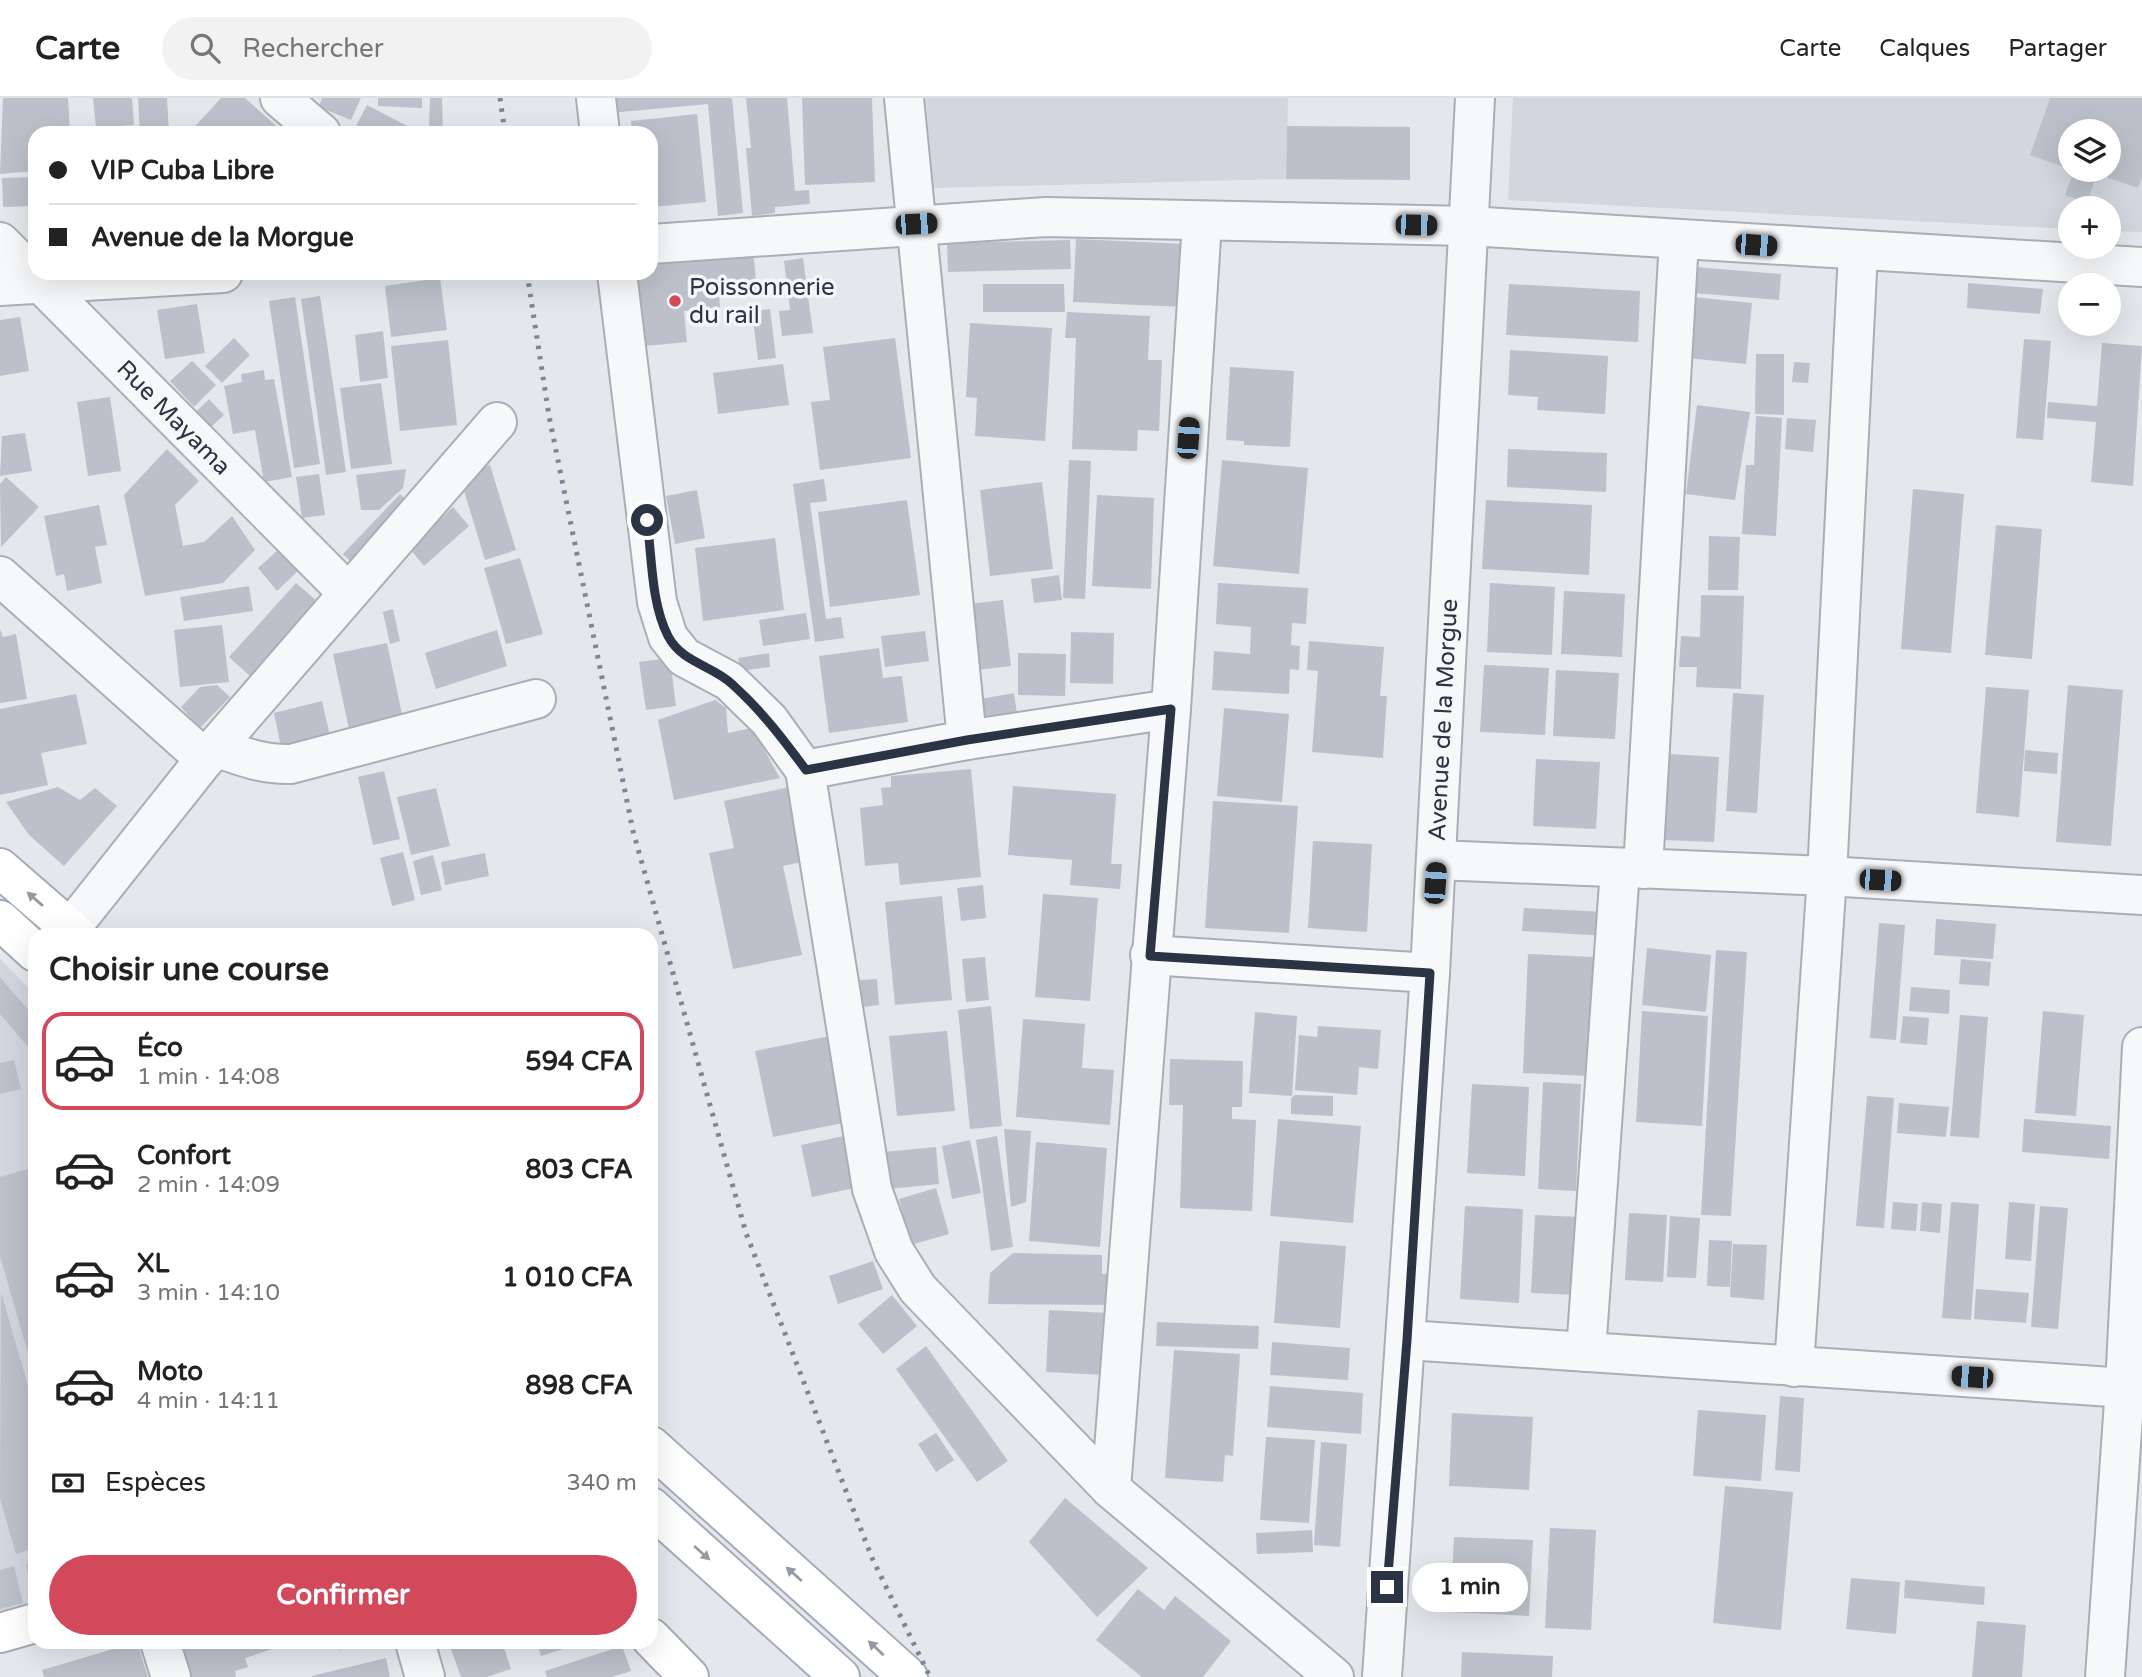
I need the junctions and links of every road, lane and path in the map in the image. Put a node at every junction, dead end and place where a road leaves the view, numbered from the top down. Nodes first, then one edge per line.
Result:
1 (280, 98) edge
2 (596, 98) edge
3 (904, 98) edge
4 (1475, 98) edge
5 (313, 126) edge
6 (599, 126) edge
7 (1202, 222) junction
8 (916, 224) junction
9 (1469, 226) junction
10 (1679, 240) junction
11 (0, 242) edge
12 (658, 243) edge
13 (1858, 252) junction
14 (2142, 267) edge
15 (28, 271) edge
16 (36, 280) edge
17 (107, 280) edge
18 (618, 280) edge
19 (40, 284) junction
20 (0, 286) edge
21 (497, 422) dead end
22 (0, 576) edge
23 (348, 593) junction
24 (536, 699) dead end
25 (1171, 709) junction
26 (967, 740) junction
27 (210, 753) junction
28 (806, 770) junction
29 (1437, 860) junction
30 (0, 868) edge
31 (1631, 869) junction
32 (1827, 876) junction
33 (2142, 895) edge
34 (0, 920) edge
35 (66, 928) edge
36 (75, 928) edge
37 (28, 946) edge
38 (1150, 956) junction
39 (1430, 973) junction
40 (2142, 1047) edge
41 (1407, 1340) junction
42 (1586, 1352) junction
43 (1794, 1367) junction
44 (2134, 1388) edge
45 (658, 1452) edge
46 (1111, 1489) junction
47 (658, 1513) edge
48 (28, 1625) edge
49 (0, 1633) edge
50 (658, 1645) edge
51 (162, 1649) edge
52 (417, 1649) edge
53 (833, 1671) edge
54 (171, 1677) edge
55 (425, 1677) edge
56 (688, 1677) edge
57 (908, 1677) edge
58 (1334, 1677) edge
59 (1382, 1677) edge
60 (2105, 1677) edge

1 - 5 street
2 - 6 street
3 - 8 street
4 - 9 street, Avenue de la Morgue
7 - 8 street
7 - 9 street
7 - 25 street
8 - 12 street
8 - 26 street
9 - 10 street
9 - 29 street, Avenue de la Morgue
10 - 13 street
10 - 31 street
11 - 15 street, Rue Mayama
13 - 14 street
13 - 32 street
16 - 19 street, Rue Mayama
17 - 19 street
18 - 28 street
19 - 20 street
19 - 23 street, Rue Mayama
21 - 23 street
22 - 27 street
23 - 27 street
24 - 27 street
25 - 26 street
25 - 38 street
26 - 28 street
27 - 36 street
28 - 46 street
29 - 31 street
29 - 39 street, Avenue de la Morgue
35 -> 30 main road
31 - 32 street
31 - 42 street
32 - 33 street
32 - 43 street
34 - 37 main road
38 - 39 street
38 - 46 street
39 - 41 street, Avenue de la Morgue
40 - 44 street
41 - 42 street
41 - 59 street, Avenue de la Morgue
42 - 43 street
43 - 44 street
44 - 60 street
57 -> 45 main road
46 - 58 street
47 -> 53 main road
48 - 49 main road
50 - 56 main road
51 - 54 street
52 - 55 street

